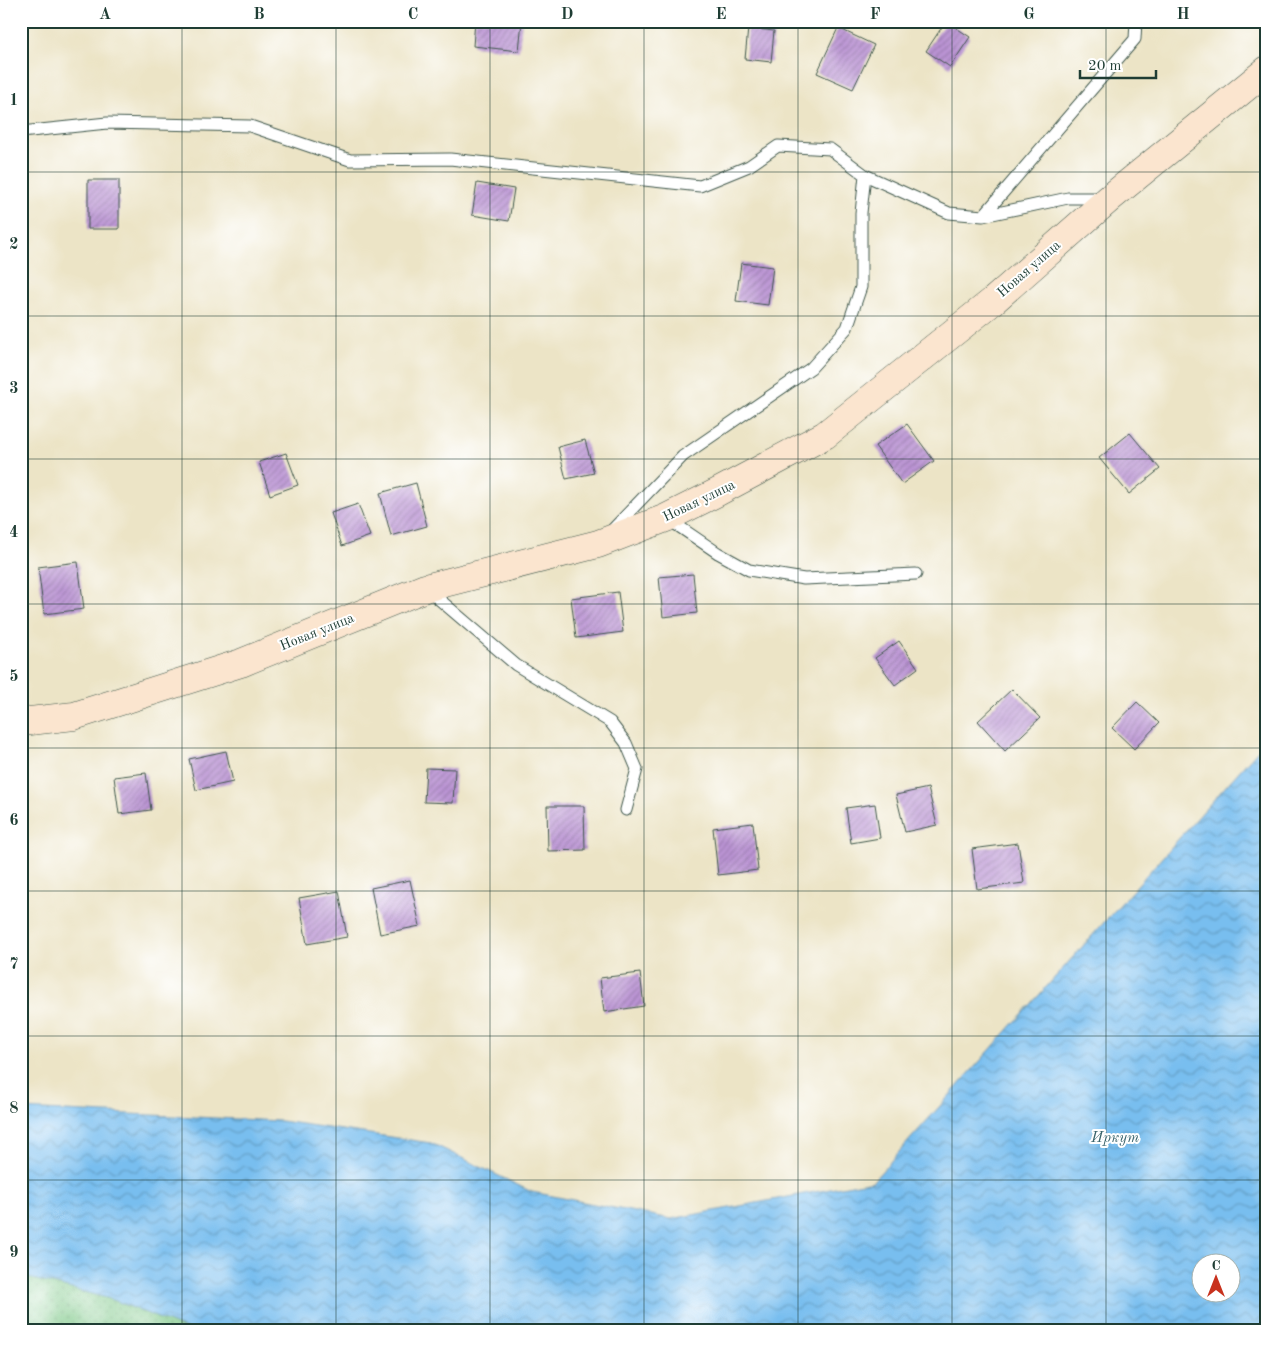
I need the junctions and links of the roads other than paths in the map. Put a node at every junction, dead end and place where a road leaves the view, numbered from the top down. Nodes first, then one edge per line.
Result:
1 (1136, 21) edge
2 (1267, 70) edge
3 (21, 132) edge
4 (865, 175) junction
5 (1110, 198) junction
6 (983, 216) junction
7 (666, 518) junction
8 (598, 544) junction
9 (916, 574) dead end
10 (425, 588) junction
11 (21, 722) edge
12 (626, 810) dead end

1 - 6 lane
2 - 5 street, Новая улица
3 - 4 lane
4 - 6 lane
4 - 8 lane
5 - 6 lane
5 - 7 street, Новая улица
7 - 8 street, Новая улица
7 - 9 lane
8 - 10 street, Новая улица
10 - 11 street, Новая улица
10 - 12 lane

